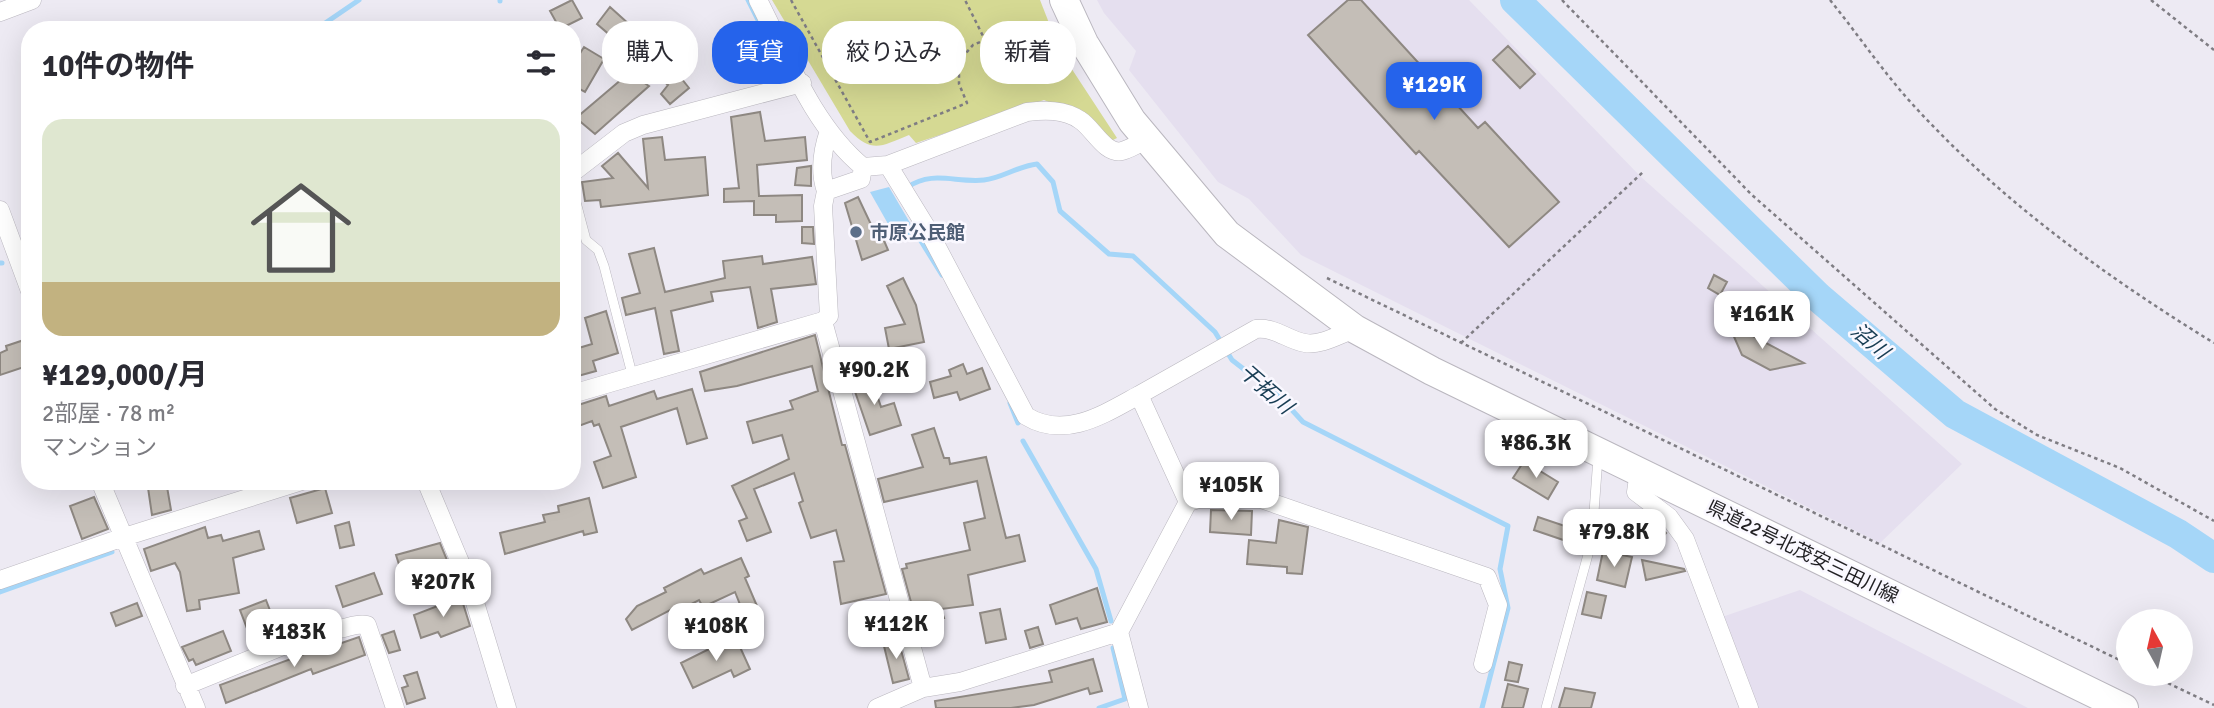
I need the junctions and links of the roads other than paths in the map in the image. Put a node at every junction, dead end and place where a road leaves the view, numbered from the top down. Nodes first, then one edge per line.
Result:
1 (32, 0) edge
2 (758, 0) edge
3 (1064, 0) edge
4 (0, 12) edge
5 (769, 21) edge
6 (798, 84) edge
7 (803, 84) edge
8 (829, 131) junction
9 (1147, 139) junction
10 (888, 165) junction
11 (581, 166) edge
12 (863, 167) junction
13 (826, 191) junction
14 (0, 210) edge
15 (581, 221) edge
16 (7, 248) edge
17 (21, 274) edge
18 (823, 321) junction
19 (1355, 329) junction
20 (632, 374) junction
21 (581, 391) edge
22 (1139, 395) junction
23 (1598, 453) junction
24 (1639, 471) junction
25 (103, 490) edge
26 (273, 490) edge
27 (430, 490) edge
28 (1188, 502) junction
29 (121, 538) junction
30 (0, 580) edge
31 (1119, 632) junction
32 (1483, 664) dead end
33 (185, 686) junction
34 (923, 688) junction
35 (196, 708) edge
36 (395, 708) edge
37 (507, 708) edge
38 (877, 708) edge
39 (1139, 708) edge
40 (1546, 708) edge
41 (1749, 708) edge
42 (2124, 708) edge

1 - 4 street
2 - 5 street
3 - 9 main road, 県道22号北茂安三田川線
6 - 11 street
7 - 8 street
8 - 12 street
8 - 13 street
9 - 10 street
9 - 19 main road, 県道22号北茂安三田川線
10 - 12 street
10 - 22 street
12 - 13 street
13 - 18 street
14 - 16 street
15 - 20 lane
16 - 17 street
18 - 20 street
18 - 34 street
19 - 22 street
19 - 23 main road, 県道22号北茂安三田川線
20 - 21 street
22 - 28 street
23 - 24 main road, 県道22号北茂安三田川線
23 - 40 lane
24 - 41 street
24 - 42 main road, 県道22号北茂安三田川線
25 - 29 street
26 - 29 street
27 - 37 street
28 - 31 street
28 - 32 street
29 - 30 street
29 - 33 street
31 - 34 street
31 - 39 street
33 - 35 street
33 - 36 street
34 - 38 street

